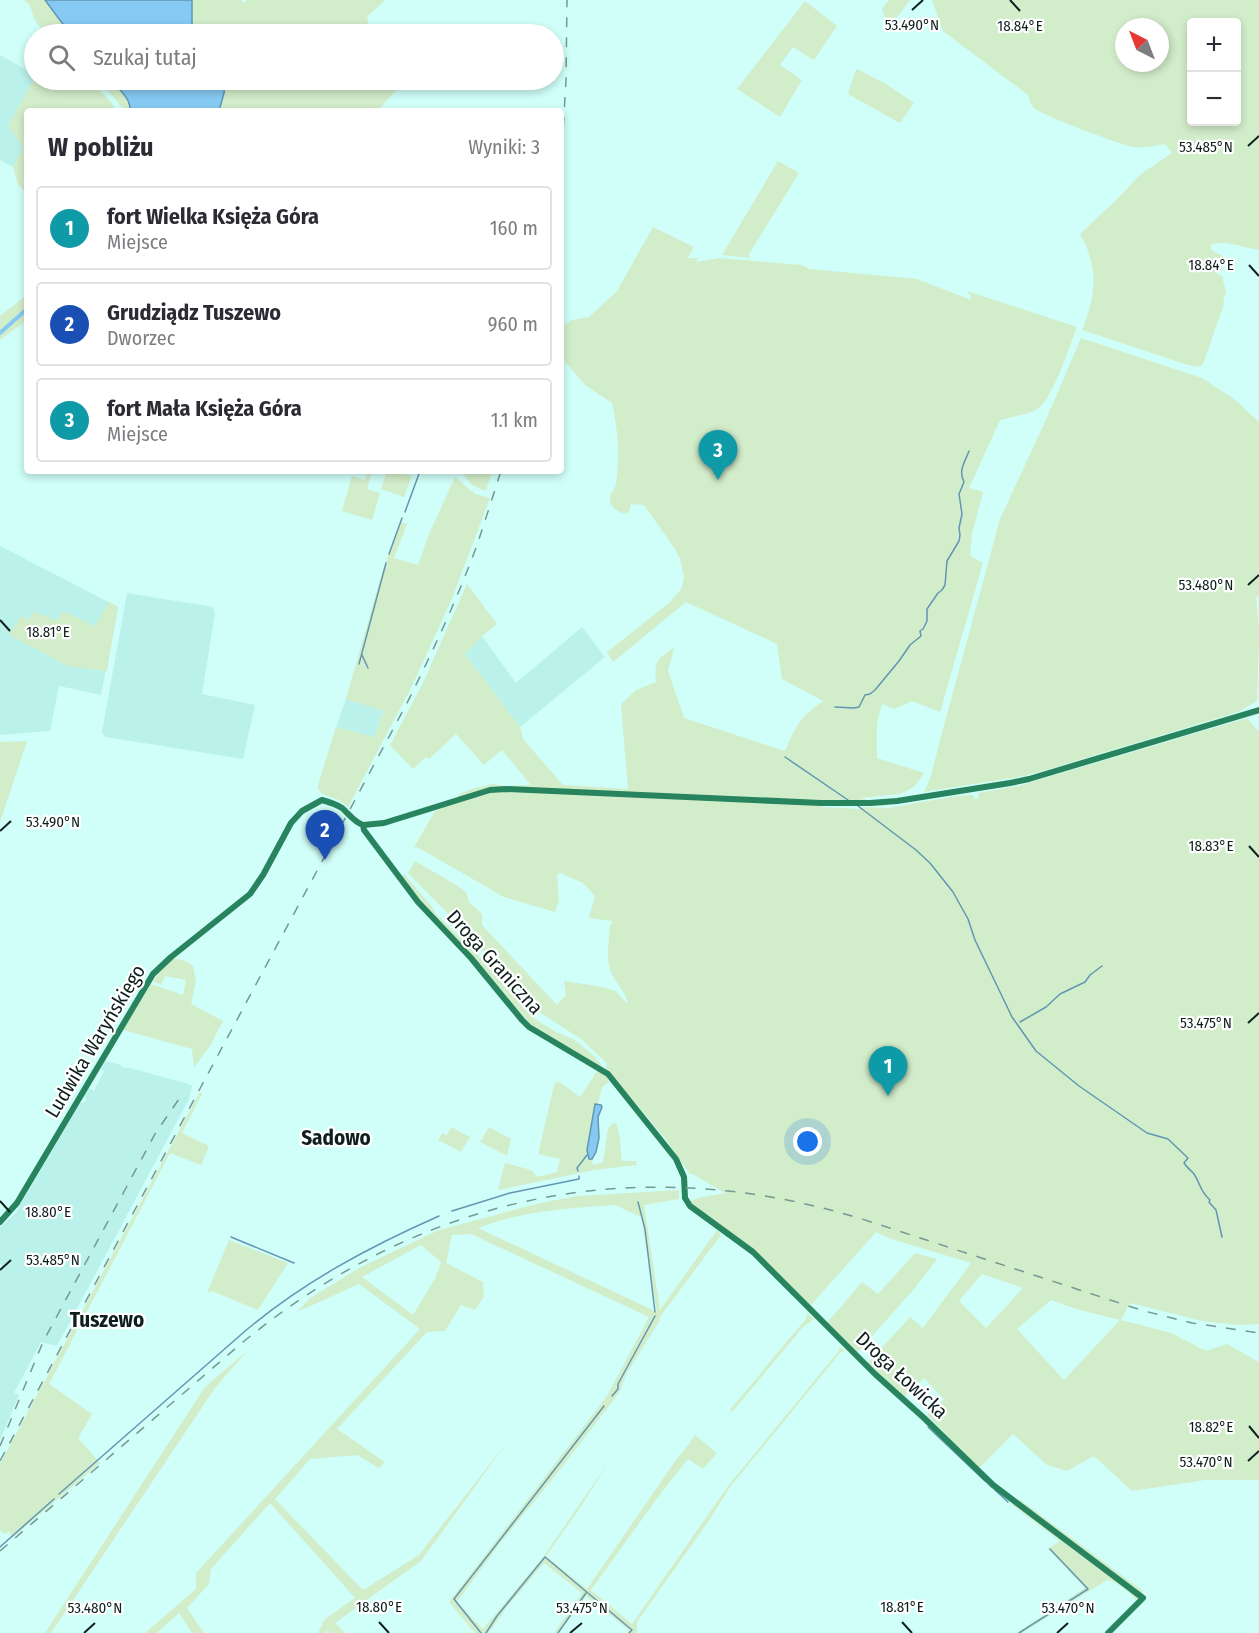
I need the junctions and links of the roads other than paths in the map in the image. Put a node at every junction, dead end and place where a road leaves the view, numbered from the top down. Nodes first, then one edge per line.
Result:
1 (1259, 710) edge
2 (302, 811) joint
3 (363, 825) junction
4 (671, 1152) joint
5 (0, 1222) edge
6 (1108, 1633) edge

1 - 3 street
2 - 3 street, Droga Graniczna
2 - 5 street, Ludwika Waryńskiego
3 - 4 street, Droga Graniczna
4 - 6 street, Droga Łowicka

